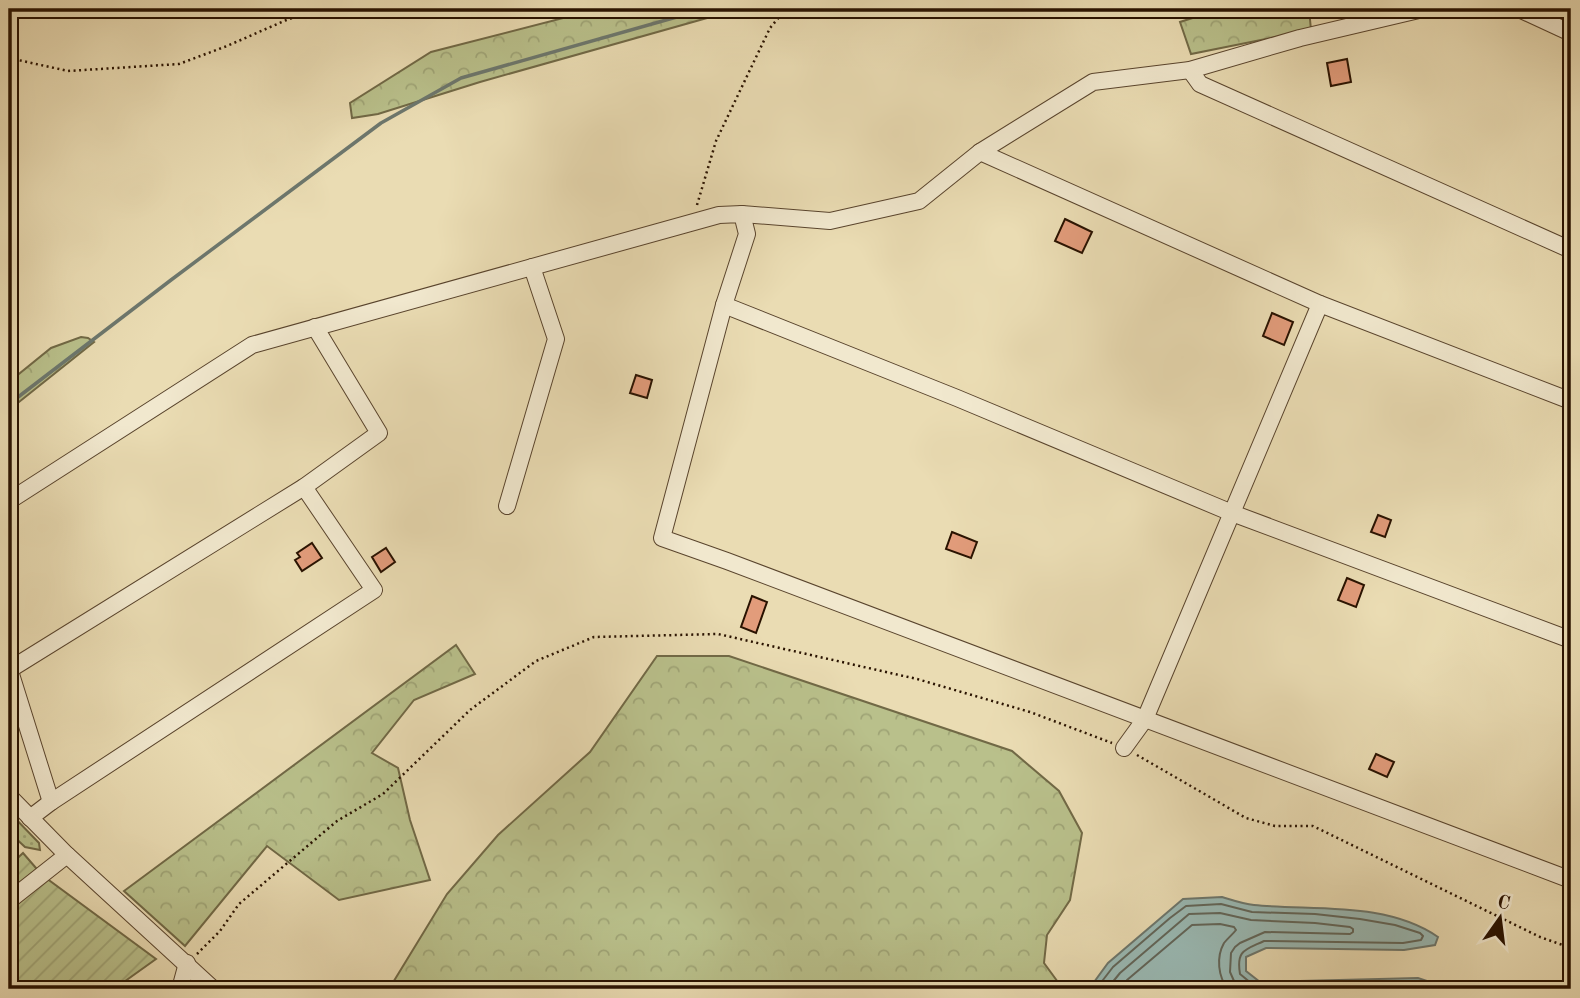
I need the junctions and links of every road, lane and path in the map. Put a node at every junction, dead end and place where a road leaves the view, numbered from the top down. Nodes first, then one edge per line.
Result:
1 (316, 9) edge
2 (795, 9) edge
3 (1423, 9) edge
4 (1519, 9) edge
5 (1571, 33) edge
6 (9, 58) edge
7 (1190, 70) junction
8 (980, 152) junction
9 (743, 214) junction
10 (692, 223) junction
11 (1571, 250) edge
12 (532, 267) junction
13 (1320, 303) junction
14 (724, 305) junction
15 (316, 327) junction
16 (1571, 401) edge
17 (304, 487) junction
18 (9, 501) edge
19 (507, 506) dead end
20 (1232, 513) junction
21 (1571, 640) edge
22 (9, 669) edge
23 (1145, 719) junction
24 (1124, 748) junction
25 (9, 796) edge
26 (51, 802) junction
27 (30, 818) junction
28 (67, 855) junction
29 (1571, 880) edge
30 (9, 902) edge
31 (1571, 948) edge
32 (187, 963) junction
33 (180, 989) edge
34 (214, 989) edge

1 - 6 path
2 - 10 path
3 - 7 street
4 - 5 street
7 - 8 street
7 - 11 street
8 - 9 street
8 - 13 street
9 - 10 street
9 - 14 street
10 - 12 street
12 - 15 street
12 - 19 street
13 - 16 street
13 - 20 street
14 - 20 street
14 - 23 street
15 - 17 street
15 - 18 street
17 - 22 street
17 - 26 street
20 - 21 street
20 - 23 street
22 - 26 street
23 - 24 street
23 - 29 street
24 - 31 path
24 - 32 path
25 - 27 street
26 - 27 street
27 - 28 street
28 - 30 street
28 - 32 street
32 - 33 street
32 - 34 street

